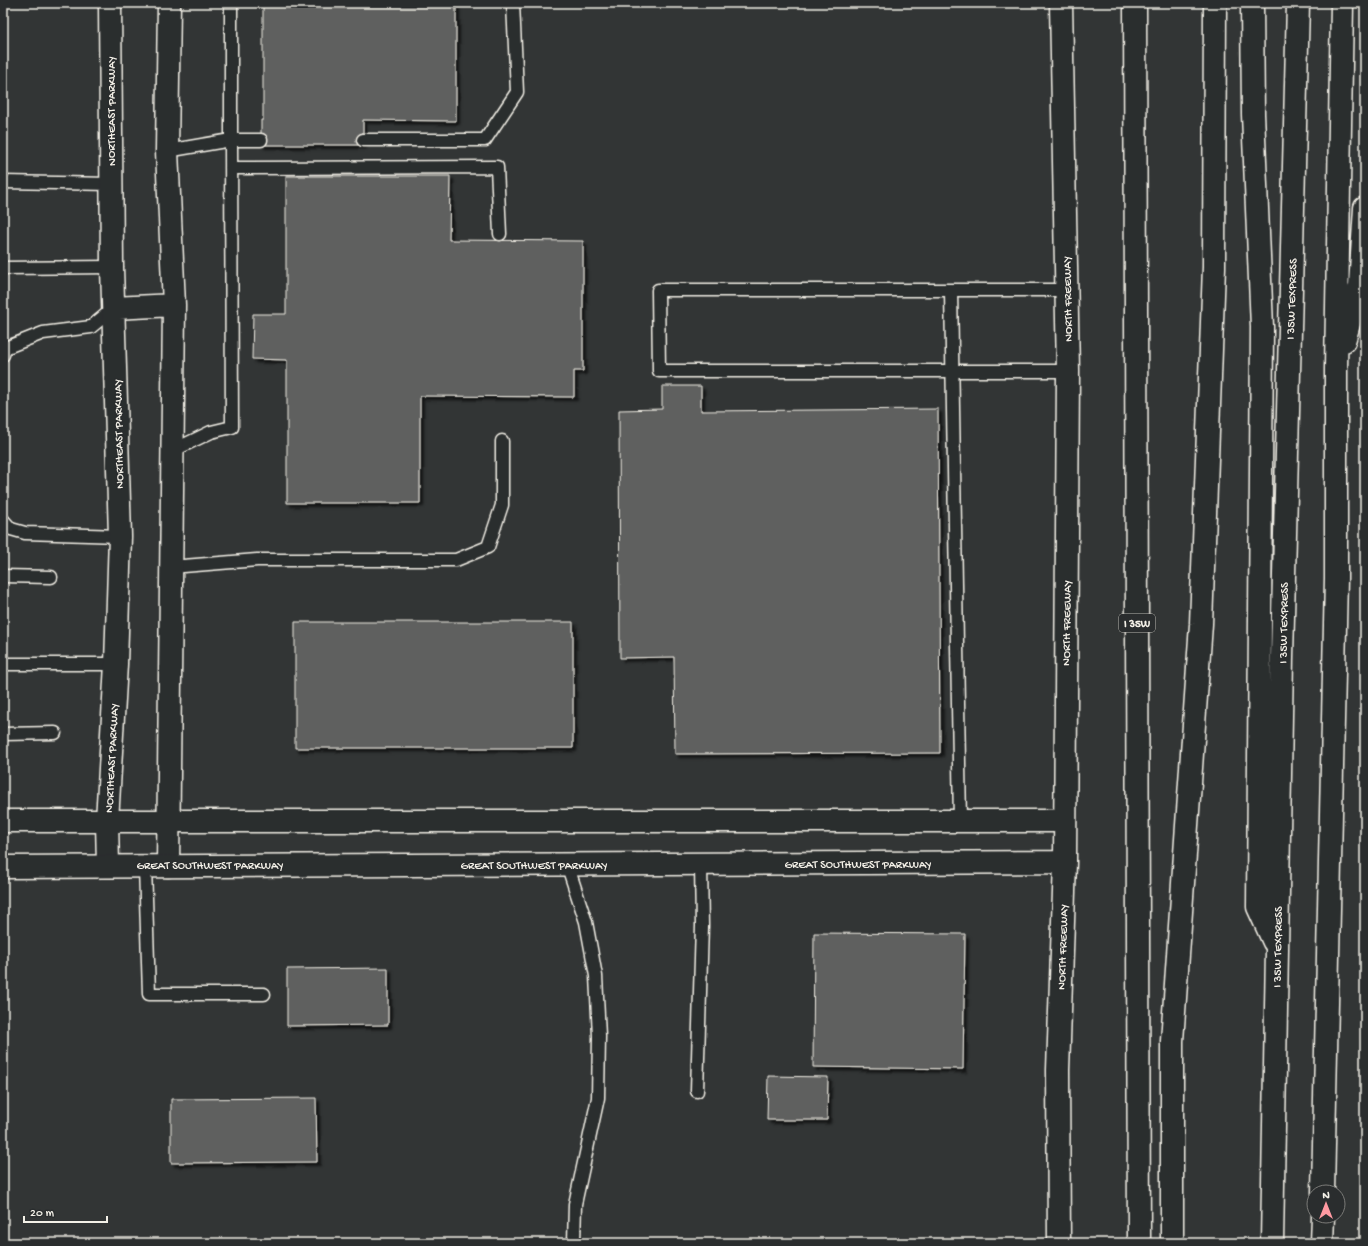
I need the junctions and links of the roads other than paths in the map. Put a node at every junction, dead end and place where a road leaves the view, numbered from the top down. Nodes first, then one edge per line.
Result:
1 (110, 3) edge
2 (169, 3) edge
3 (231, 3) edge
4 (513, 3) edge
5 (1062, 3) edge
6 (1135, 3) edge
7 (1215, 3) edge
8 (1252, 3) edge
9 (1298, 3) edge
10 (1342, 3) edge
11 (231, 140) junction
12 (261, 140) dead end
13 (363, 140) dead end
14 (167, 151) junction
15 (231, 168) junction
16 (3, 182) edge
17 (111, 184) junction
18 (1365, 208) edge
19 (500, 234) dead end
20 (112, 267) junction
21 (3, 268) edge
22 (951, 290) junction
23 (1067, 290) junction
24 (174, 305) junction
25 (114, 308) junction
26 (3, 355) edge
27 (1336, 369) junction
28 (1068, 371) junction
29 (954, 372) junction
30 (502, 441) dead end
31 (172, 451) junction
32 (3, 520) edge
33 (120, 536) junction
34 (171, 566) junction
35 (3, 576) edge
36 (51, 577) dead end
37 (3, 664) edge
38 (116, 664) junction
39 (55, 733) dead end
40 (3, 734) edge
41 (3, 821) edge
42 (107, 821) junction
43 (1065, 821) junction
44 (167, 822) junction
45 (960, 822) junction
46 (1065, 862) junction
47 (567, 864) junction
48 (702, 865) junction
49 (108, 866) junction
50 (145, 866) junction
51 (168, 866) junction
52 (3, 867) edge
53 (1277, 948) junction
54 (264, 994) dead end
55 (697, 1091) dead end
56 (1324, 1184) edge
57 (1323, 1224) edge
58 (574, 1243) edge
59 (1059, 1243) edge
60 (1139, 1243) edge
61 (1172, 1243) edge
62 (1272, 1243) edge
63 (1322, 1243) edge

1 - 17 main road, NORTHEAST PARKWAY
2 - 14 main road
3 - 11 lane
4 - 13 lane
5 - 23 main road, NORTH FREEWAY
6 - 60 main road, I 35W
7 - 61 main road
8 - 53 main road
9 - 53 main road, I 35W TEXPRESS
10 - 27 main road
11 - 12 lane
11 - 14 lane
11 - 15 lane
14 - 24 main road
15 - 19 lane
15 - 31 lane
16 - 17 lane
17 - 20 main road, NORTHEAST PARKWAY
18 - 27 main road
20 - 21 lane
20 - 25 main road, NORTHEAST PARKWAY
22 - 23 lane
22 - 29 lane
22 - 29 lane
23 - 28 main road, NORTH FREEWAY
24 - 25 main road
24 - 31 main road
25 - 26 lane
25 - 33 main road, NORTHEAST PARKWAY
27 - 56 main road
28 - 29 lane
28 - 43 main road, NORTH FREEWAY
29 - 45 lane
30 - 34 lane
31 - 34 main road
32 - 33 lane
33 - 38 main road, NORTHEAST PARKWAY
34 - 44 main road
35 - 36 lane
37 - 38 lane
38 - 42 main road, NORTHEAST PARKWAY
39 - 40 lane
41 - 42 main road
42 - 44 main road
42 - 49 main road, NORTHEAST PARKWAY
43 - 45 main road
43 - 46 main road, NORTH FREEWAY
44 - 45 main road
44 - 51 main road
46 - 48 main road, GREAT SOUTHWEST PARKWAY
46 - 59 main road, NORTH FREEWAY
47 - 48 main road, GREAT SOUTHWEST PARKWAY
47 - 51 main road, GREAT SOUTHWEST PARKWAY
47 - 58 lane
48 - 55 lane
49 - 50 main road, GREAT SOUTHWEST PARKWAY
49 - 52 main road, GREAT SOUTHWEST PARKWAY
50 - 51 main road, GREAT SOUTHWEST PARKWAY
50 - 54 lane
53 - 62 main road, I 35W TEXPRESS
57 - 63 main road

